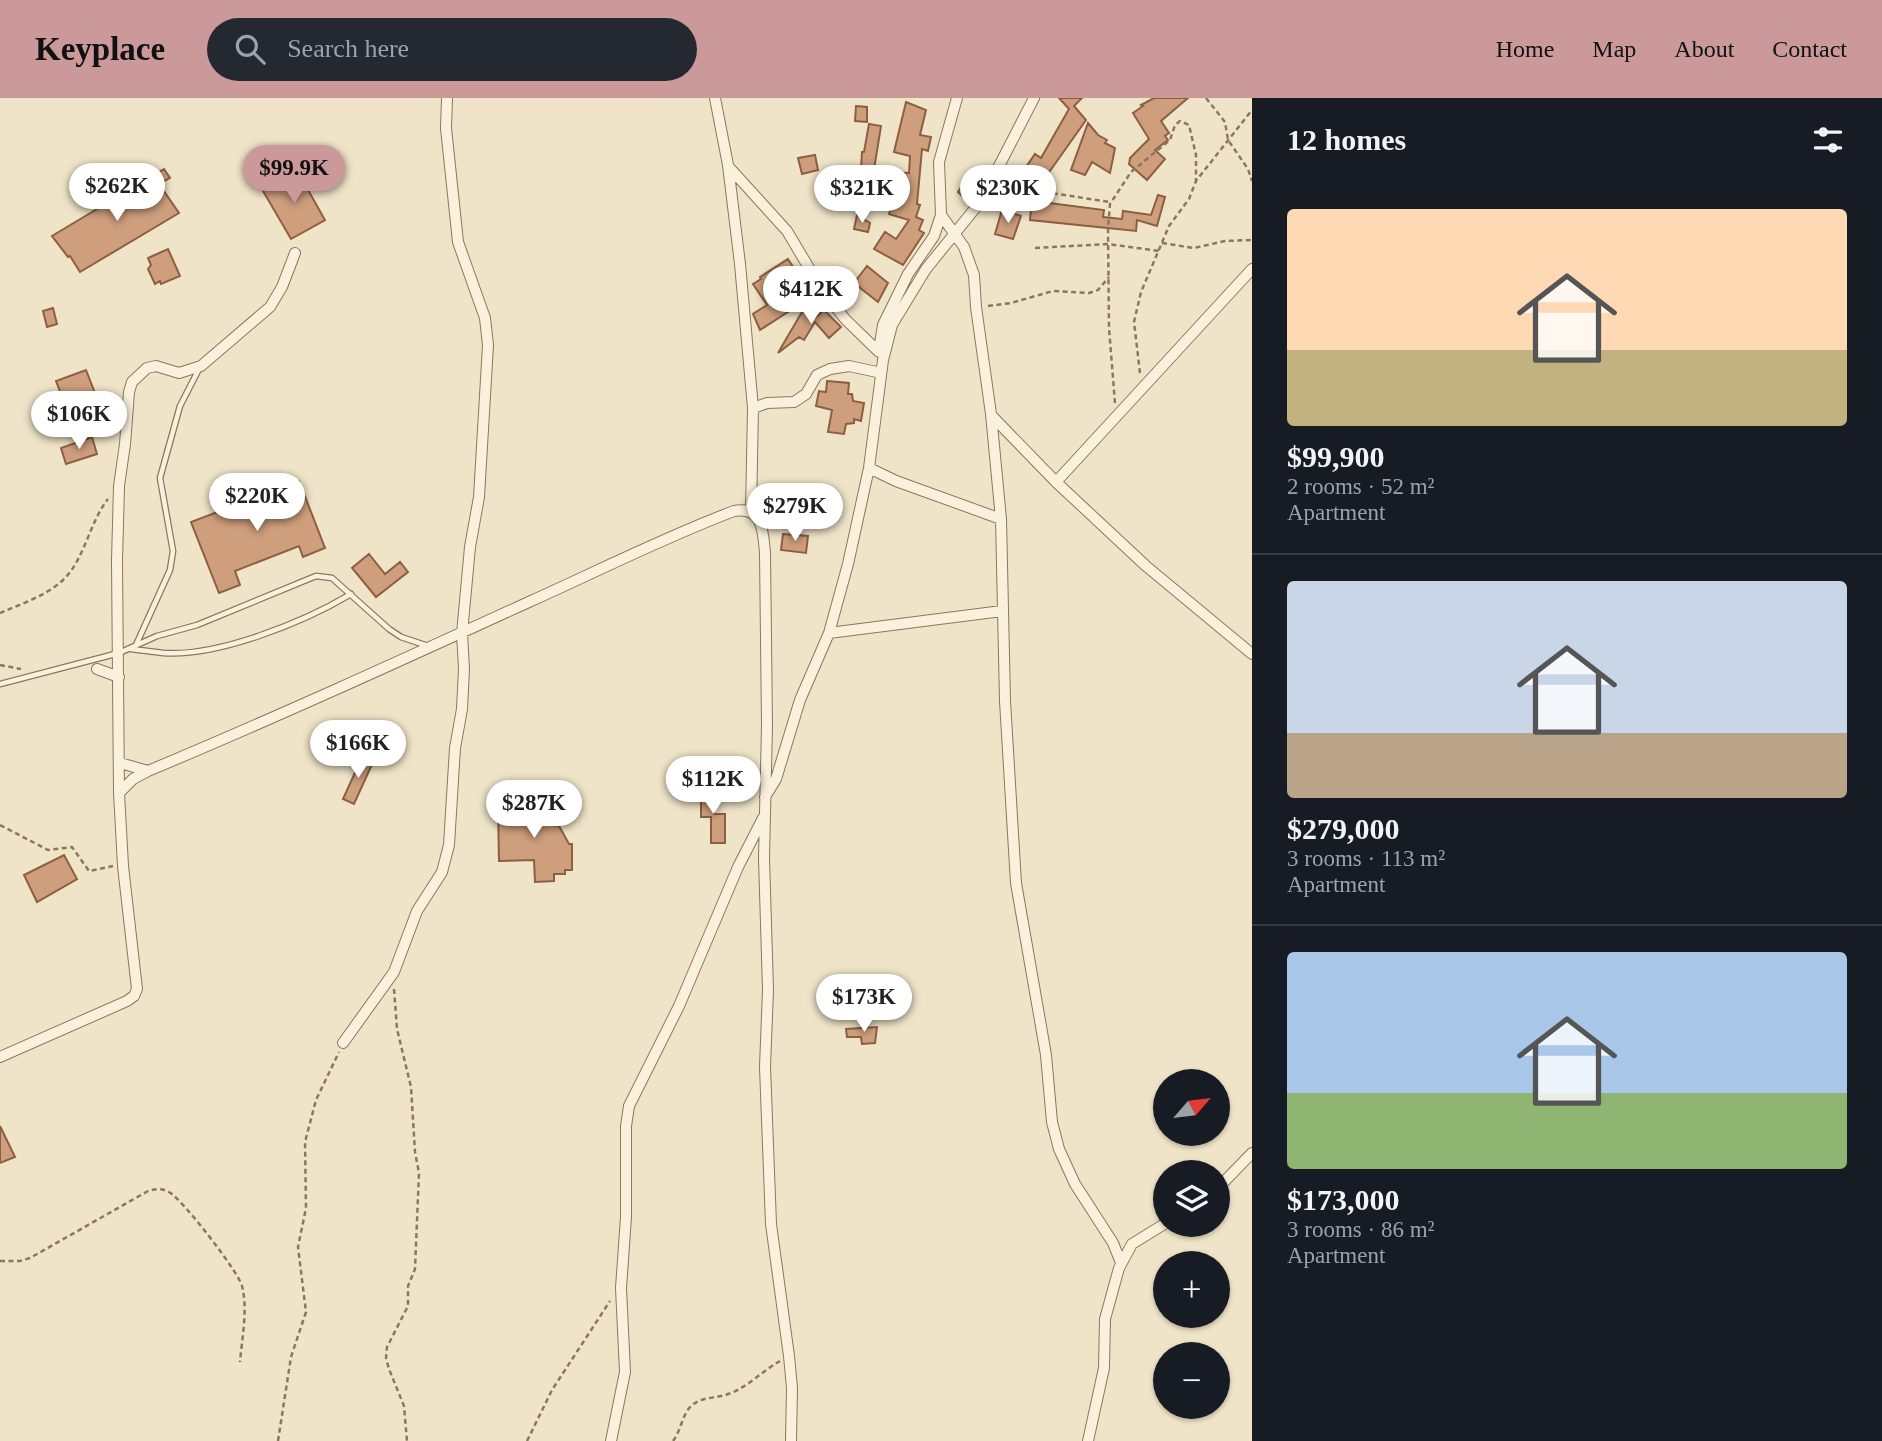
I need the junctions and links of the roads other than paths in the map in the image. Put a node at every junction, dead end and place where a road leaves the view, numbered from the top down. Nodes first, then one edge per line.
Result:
1 (447, 98) edge
2 (715, 98) edge
3 (957, 98) edge
4 (1034, 98) edge
5 (728, 165) junction
6 (941, 215) junction
7 (955, 234) junction
8 (295, 253) dead end
9 (1252, 269) edge
10 (879, 352) junction
11 (201, 366) junction
12 (877, 372) junction
13 (878, 399) junction
14 (752, 408) junction
15 (990, 414) junction
16 (869, 468) junction
17 (1056, 482) junction
18 (751, 512) junction
19 (1000, 519) junction
20 (351, 594) junction
21 (1002, 611) junction
22 (462, 633) junction
23 (829, 633) junction
24 (136, 646) junction
25 (429, 646) junction
26 (130, 649) junction
27 (119, 653) junction
28 (1252, 654) edge
29 (97, 668) dead end
30 (120, 677) junction
31 (0, 684) edge
32 (120, 763) junction
33 (148, 771) junction
34 (119, 793) junction
35 (765, 797) junction
36 (765, 814) junction
37 (343, 1043) road end
38 (0, 1057) edge
39 (1252, 1153) edge
40 (1230, 1176) edge
41 (1153, 1231) edge
42 (1121, 1263) junction
43 (611, 1441) edge
44 (791, 1441) edge
45 (1088, 1441) edge

1 - 22 street
2 - 5 street
3 - 6 street
4 - 7 street
5 - 10 street
5 - 14 street
6 - 7 street
6 - 10 street
7 - 13 street
7 - 15 street
8 - 11 street
9 - 17 street
10 - 12 street
11 - 24 lane
11 - 27 street
12 - 13 street
12 - 14 street
13 - 16 street
14 - 18 street
15 - 17 street
15 - 19 street
16 - 19 street
16 - 23 street
17 - 28 street
18 - 22 street
18 - 35 street
19 - 21 street
20 - 24 lane
20 - 25 lane
20 - 26 lane
21 - 23 street
21 - 42 street
22 - 25 street
22 - 37 street
23 - 35 street
24 - 26 lane
25 - 33 street
26 - 27 lane
27 - 30 street
27 - 31 lane
29 - 30 street
30 - 32 street
32 - 33 street
32 - 34 street
33 - 34 street
34 - 38 street
35 - 36 street
36 - 43 street
36 - 44 street
39 - 40 street
41 - 42 street
42 - 45 street

